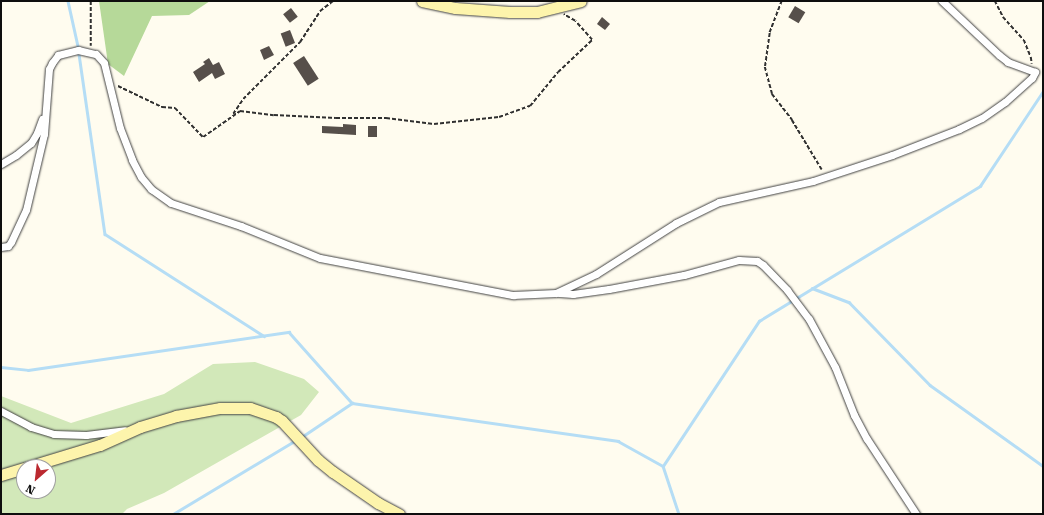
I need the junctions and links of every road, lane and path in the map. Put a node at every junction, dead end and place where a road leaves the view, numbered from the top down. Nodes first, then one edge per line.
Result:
1 (91, 1) edge
2 (333, 1) edge
3 (422, 1) edge
4 (581, 1) edge
5 (782, 1) edge
6 (942, 1) edge
7 (995, 1) edge
8 (552, 9) junction
9 (91, 52) junction
10 (1033, 70) junction
11 (108, 81) junction
12 (47, 105) junction
13 (232, 116) junction
14 (1, 164) edge
15 (827, 176) junction
16 (1, 247) edge
17 (556, 293) junction
18 (1, 411) edge
19 (140, 428) junction
20 (1, 475) edge
21 (399, 514) edge
22 (916, 514) edge

1 - 9 path
2 - 13 path
3 - 8 street
4 - 8 street
5 - 15 path
6 - 10 street
7 - 10 path
8 - 13 path
9 - 11 street
9 - 12 street
10 - 15 street
11 - 13 path
11 - 17 street
12 - 14 street
12 - 16 street
15 - 17 street
17 - 22 street
18 - 19 street
19 - 20 street
19 - 21 street

